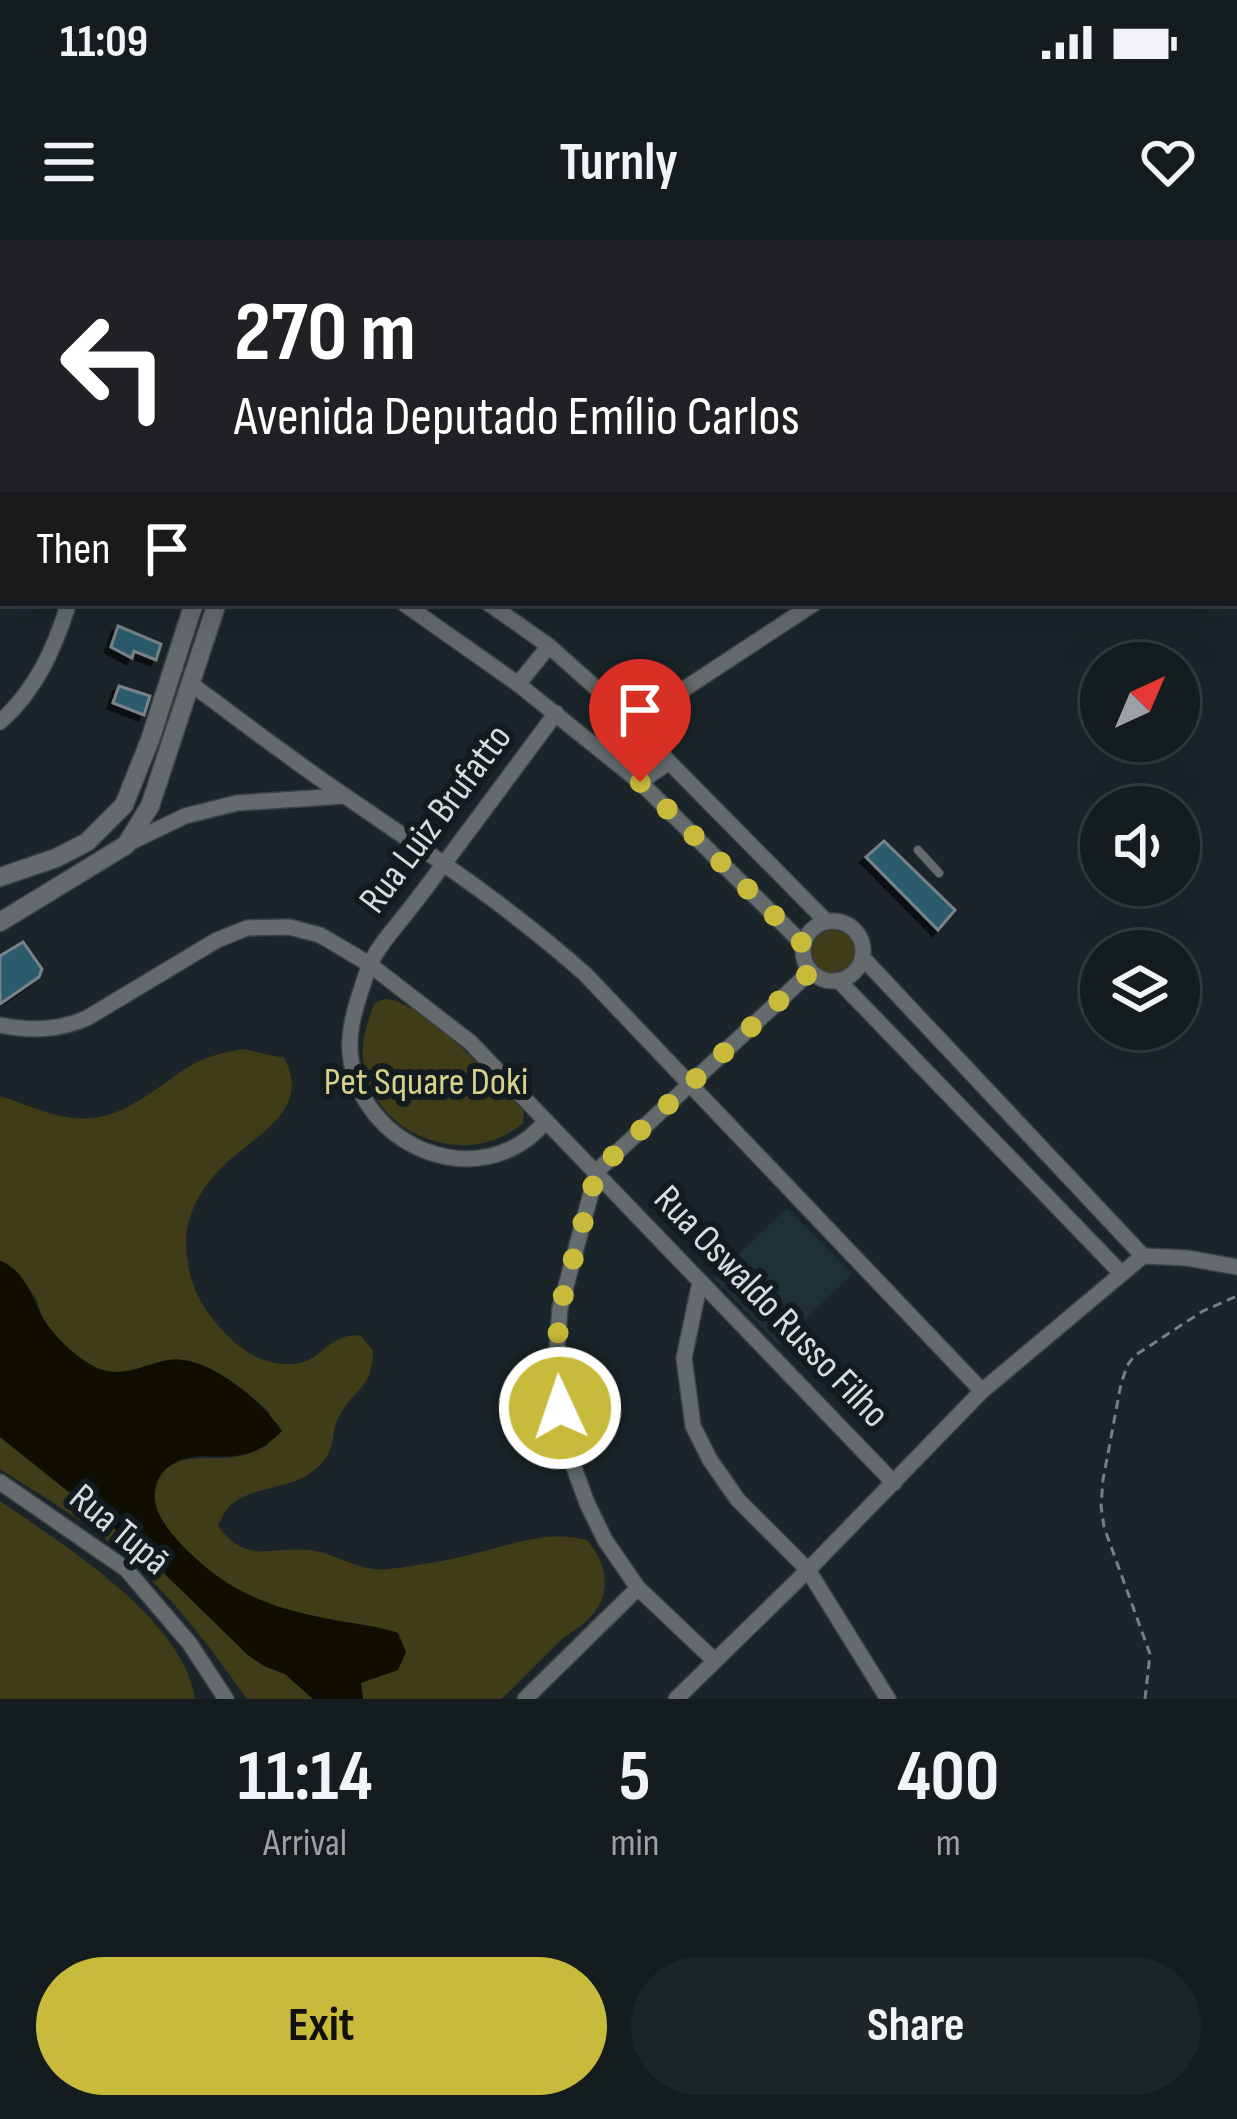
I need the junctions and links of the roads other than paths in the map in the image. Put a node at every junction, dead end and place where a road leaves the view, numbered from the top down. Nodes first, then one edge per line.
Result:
1 (68, 606) edge
2 (193, 606) edge
3 (216, 606) edge
4 (407, 606) edge
5 (492, 606) edge
6 (809, 606) edge
7 (549, 646) junction
8 (191, 683) junction
9 (518, 684) junction
10 (556, 713) junction
11 (0, 722) edge
12 (634, 722) junction
13 (669, 762) junction
14 (640, 782) junction
15 (344, 796) junction
16 (126, 845) junction
17 (917, 850) dead end
18 (445, 863) junction
19 (939, 873) dead end
20 (0, 877) edge
21 (826, 921) junction
22 (0, 922) edge
23 (804, 945) junction
24 (862, 956) junction
25 (369, 964) junction
26 (811, 971) junction
27 (838, 980) junction
28 (0, 1024) edge
29 (689, 1087) junction
30 (546, 1121) junction
31 (597, 1171) junction
32 (1143, 1256) junction
33 (1237, 1267) edge
34 (1121, 1273) junction
35 (700, 1282) junction
36 (982, 1391) junction
37 (0, 1482) edge
38 (894, 1483) junction
39 (808, 1570) junction
40 (638, 1588) junction
41 (714, 1660) junction
42 (226, 1699) edge
43 (525, 1699) edge
44 (676, 1699) edge
45 (888, 1699) edge

1 - 11 street
2 - 20 street
3 - 8 street
4 - 9 street
5 - 7 street
6 - 12 street
7 - 9 street
7 - 12 street
8 - 15 street
8 - 16 street
9 - 10 street
10 - 14 street
10 - 18 street, Rua Luiz Brufatto
12 - 13 street
13 - 14 street
13 - 21 street
14 - 23 street
15 - 16 street
15 - 18 street
16 - 22 street
17 - 19 lane
18 - 25 street, Rua Luiz Brufatto
18 - 29 street
21 - 23 street
21 - 24 street
23 - 26 street
24 - 27 street
24 - 32 street
25 - 28 street, Rua Oswaldo Russo Filho
25 - 30 street, Rua Oswaldo Russo Filho
25 - 30 street
26 - 27 street
26 - 29 street
27 - 34 street
29 - 31 street
29 - 36 street
30 - 31 street, Rua Oswaldo Russo Filho
31 - 35 street, Rua Oswaldo Russo Filho
31 - 40 street
32 - 33 street
32 - 34 street
34 - 36 street
35 - 38 street, Rua Oswaldo Russo Filho
35 - 39 street
36 - 38 street
37 - 42 street, Rua Tupã
38 - 39 street
39 - 41 street
39 - 45 street
40 - 41 street
40 - 43 street
41 - 44 street

